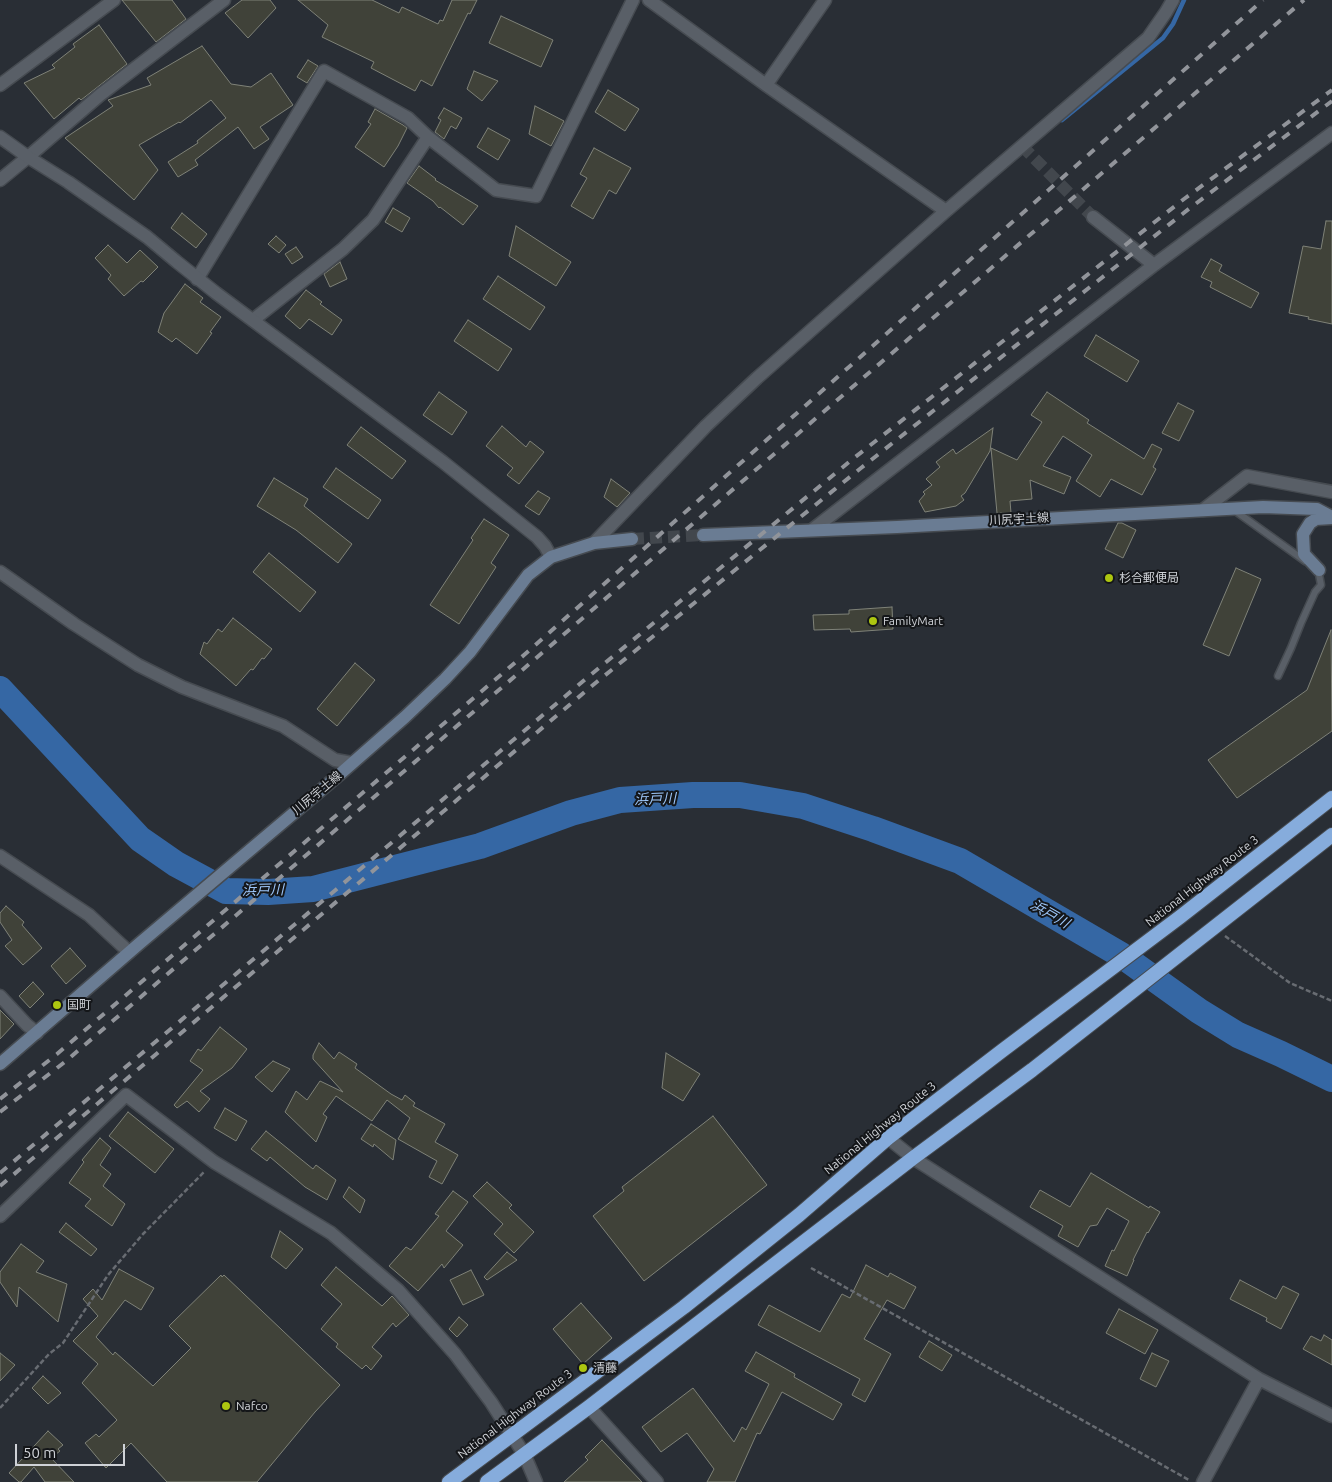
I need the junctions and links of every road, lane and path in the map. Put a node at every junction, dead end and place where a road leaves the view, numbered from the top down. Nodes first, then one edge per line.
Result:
1 (114, 0) edge
2 (224, 0) edge
3 (633, 0) edge
4 (649, 0) edge
5 (825, 0) edge
6 (1173, 0) edge
7 (0, 85) edge
8 (766, 85) junction
9 (1332, 133) edge
10 (0, 137) edge
11 (428, 137) junction
12 (28, 158) junction
13 (0, 180) edge
14 (946, 211) junction
15 (1094, 217) tunnel mouth
16 (1154, 265) junction
17 (197, 279) junction
18 (252, 320) junction
19 (1332, 492) edge
20 (1231, 508) junction
21 (1203, 510) junction
22 (1332, 518) edge
23 (812, 530) junction
24 (703, 535) tunnel mouth
25 (632, 538) tunnel mouth
26 (594, 543) junction
27 (552, 557) junction
28 (1319, 570) junction
29 (0, 572) edge
30 (1278, 676) dead end
31 (352, 763) junction
32 (1332, 798) edge
33 (1332, 835) edge
34 (0, 856) edge
35 (1209, 931) junction
36 (129, 952) junction
37 (0, 996) edge
38 (1332, 1001) edge
39 (37, 1033) junction
40 (0, 1064) edge
41 (888, 1138) junction
42 (912, 1158) junction
43 (214, 1162) junction
44 (0, 1216) edge
45 (811, 1268) dead end
46 (1259, 1379) junction
47 (589, 1407) junction
48 (0, 1408) edge
49 (1332, 1416) edge
50 (512, 1434) junction
51 (524, 1454) junction
52 (448, 1482) edge
53 (487, 1482) edge
54 (536, 1482) edge
55 (657, 1482) edge
56 (1193, 1482) edge
57 (1203, 1482) edge

1 - 7 street
2 - 12 street
3 - 11 street
4 - 8 street
5 - 8 street
6 - 14 street
8 - 14 street
9 - 16 street
10 - 12 street
11 - 17 street
11 - 18 street
12 - 13 street
12 - 17 street
14 - 26 street
15 - 16 street
16 - 23 street
17 - 18 street
18 - 27 street
19 - 21 street
20 - 21 main road, 川尻宇土線
20 - 22 main road, 川尻宇土線
20 - 28 lane
21 - 23 main road, 川尻宇土線
22 - 28 main road
23 - 24 main road, 川尻宇土線
25 - 26 main road, 川尻宇土線
26 - 27 main road, 川尻宇土線
27 - 31 main road, 川尻宇土線
28 - 30 lane
29 - 31 street
31 - 36 main road, 川尻宇土線
32 - 41 highway, National Highway Route 3
33 - 35 highway
34 - 36 street
35 - 38 path
35 - 42 highway
36 - 39 main road, 川尻宇土線
37 - 39 street
39 - 40 main road, 川尻宇土線
41 - 42 street
41 - 50 highway, National Highway Route 3
42 - 46 street
42 - 47 highway
43 - 44 street
43 - 48 path
43 - 50 street
45 - 56 path
46 - 49 street
46 - 57 street
47 - 51 highway
47 - 55 street
50 - 51 street
50 - 52 highway, National Highway Route 3
51 - 53 highway
51 - 54 street

